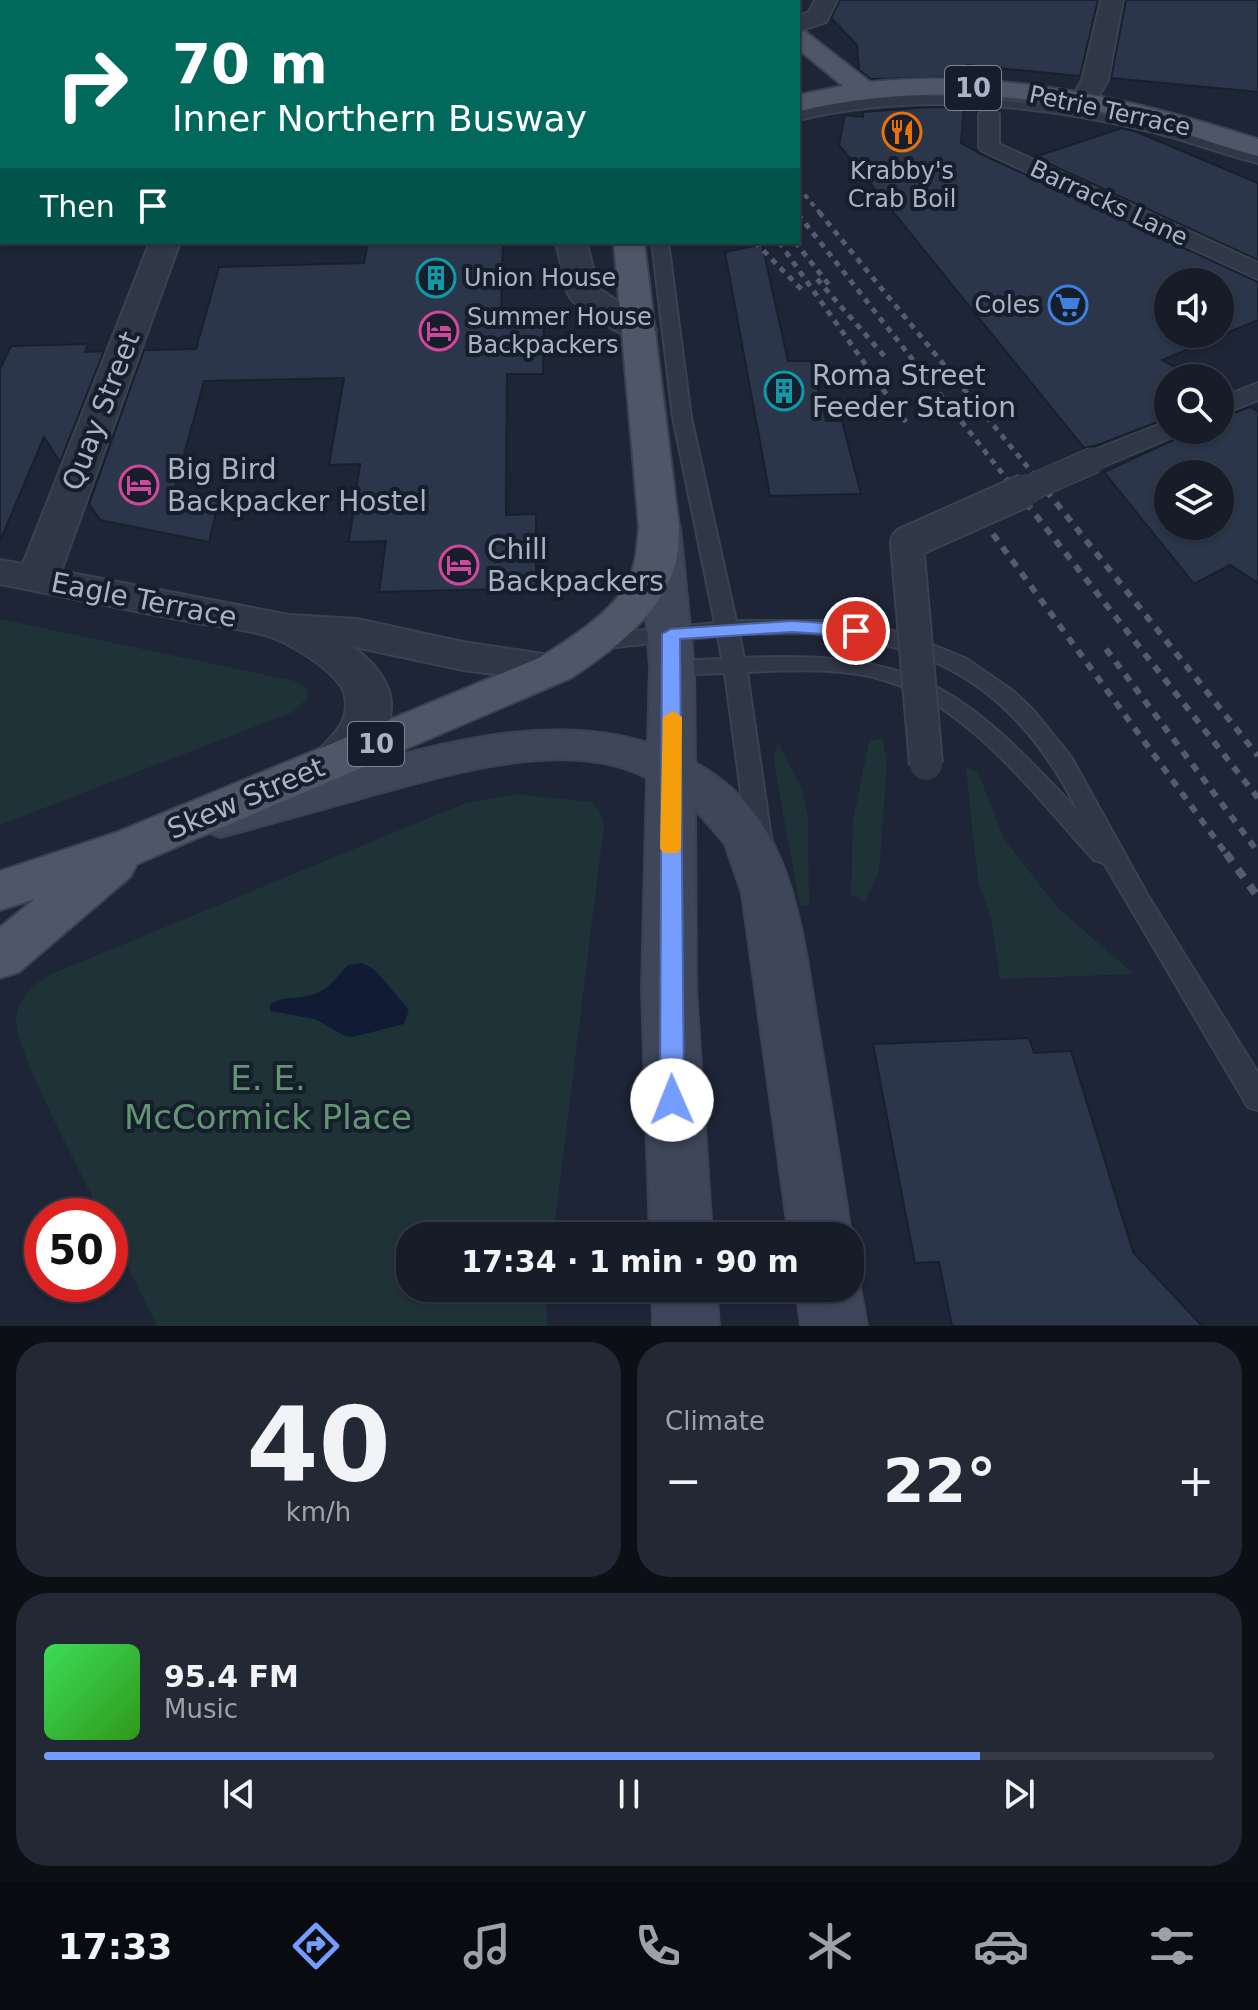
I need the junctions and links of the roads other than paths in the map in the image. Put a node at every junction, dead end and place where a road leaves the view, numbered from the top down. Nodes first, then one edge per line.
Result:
1 (816, 0) edge
2 (826, 0) edge
3 (1112, 0) edge
4 (800, 12) edge
5 (800, 23) edge
6 (800, 39) edge
7 (868, 95) junction
8 (1083, 102) junction
9 (802, 111) edge
10 (989, 114) dead end
11 (1258, 148) edge
12 (1258, 159) edge
13 (164, 244) edge
14 (572, 244) edge
15 (629, 244) edge
16 (660, 244) edge
17 (1258, 272) edge
18 (639, 330) junction
19 (1258, 391) edge
20 (1234, 401) edge
21 (1154, 435) edge
22 (659, 516) junction
23 (19, 576) edge
24 (289, 628) junction
25 (728, 629) junction
26 (595, 642) junction
27 (672, 651) junction
28 (735, 667) junction
29 (555, 668) junction
30 (334, 762) junction
31 (926, 764) dead end
32 (671, 770) junction
33 (143, 842) junction
34 (1123, 875) junction
35 (766, 888) junction
36 (0, 891) edge
37 (0, 957) edge
38 (1258, 1098) edge
39 (680, 1222) edge
40 (818, 1222) edge
41 (685, 1302) edge
42 (830, 1302) edge
43 (686, 1326) edge
44 (834, 1326) edge

1 - 4 street
2 - 5 street
3 - 8 street
6 - 7 main road
7 - 8 main road, Petrie Terrace / 10
7 - 9 main road, 10
7 - 12 lane, Petrie Terrace
8 - 11 main road, Petrie Terrace / 10
10 - 17 street, Barracks Lane
13 - 23 street, Quay Street
14 - 18 street
15 - 18 main road, 10
16 - 25 lane
18 - 22 main road, 10
19 - 20 street
21 - 31 street, bridge
22 - 26 main road, Skew Street / 10
22 - 27 main road
23 - 24 street, Eagle Terrace
24 - 29 street, Eagle Terrace
24 - 30 street, Eagle Terrace
25 - 27 lane
25 - 28 lane
25 - 34 lane
26 - 27 lane
26 - 29 main road, Skew Street / 10
27 - 28 lane
27 - 32 main road
28 - 34 lane
28 - 35 lane
29 - 30 main road, Skew Street / 10
30 - 33 main road, Skew Street / 10
32 - 33 main road, Skew Street
32 - 35 main road, Skew Street
32 - 39 main road
33 - 36 main road, Skew Street / 10
33 - 37 main road
34 - 38 lane
35 - 40 main road, Skew Street
41 - 43 main road
42 - 44 main road

